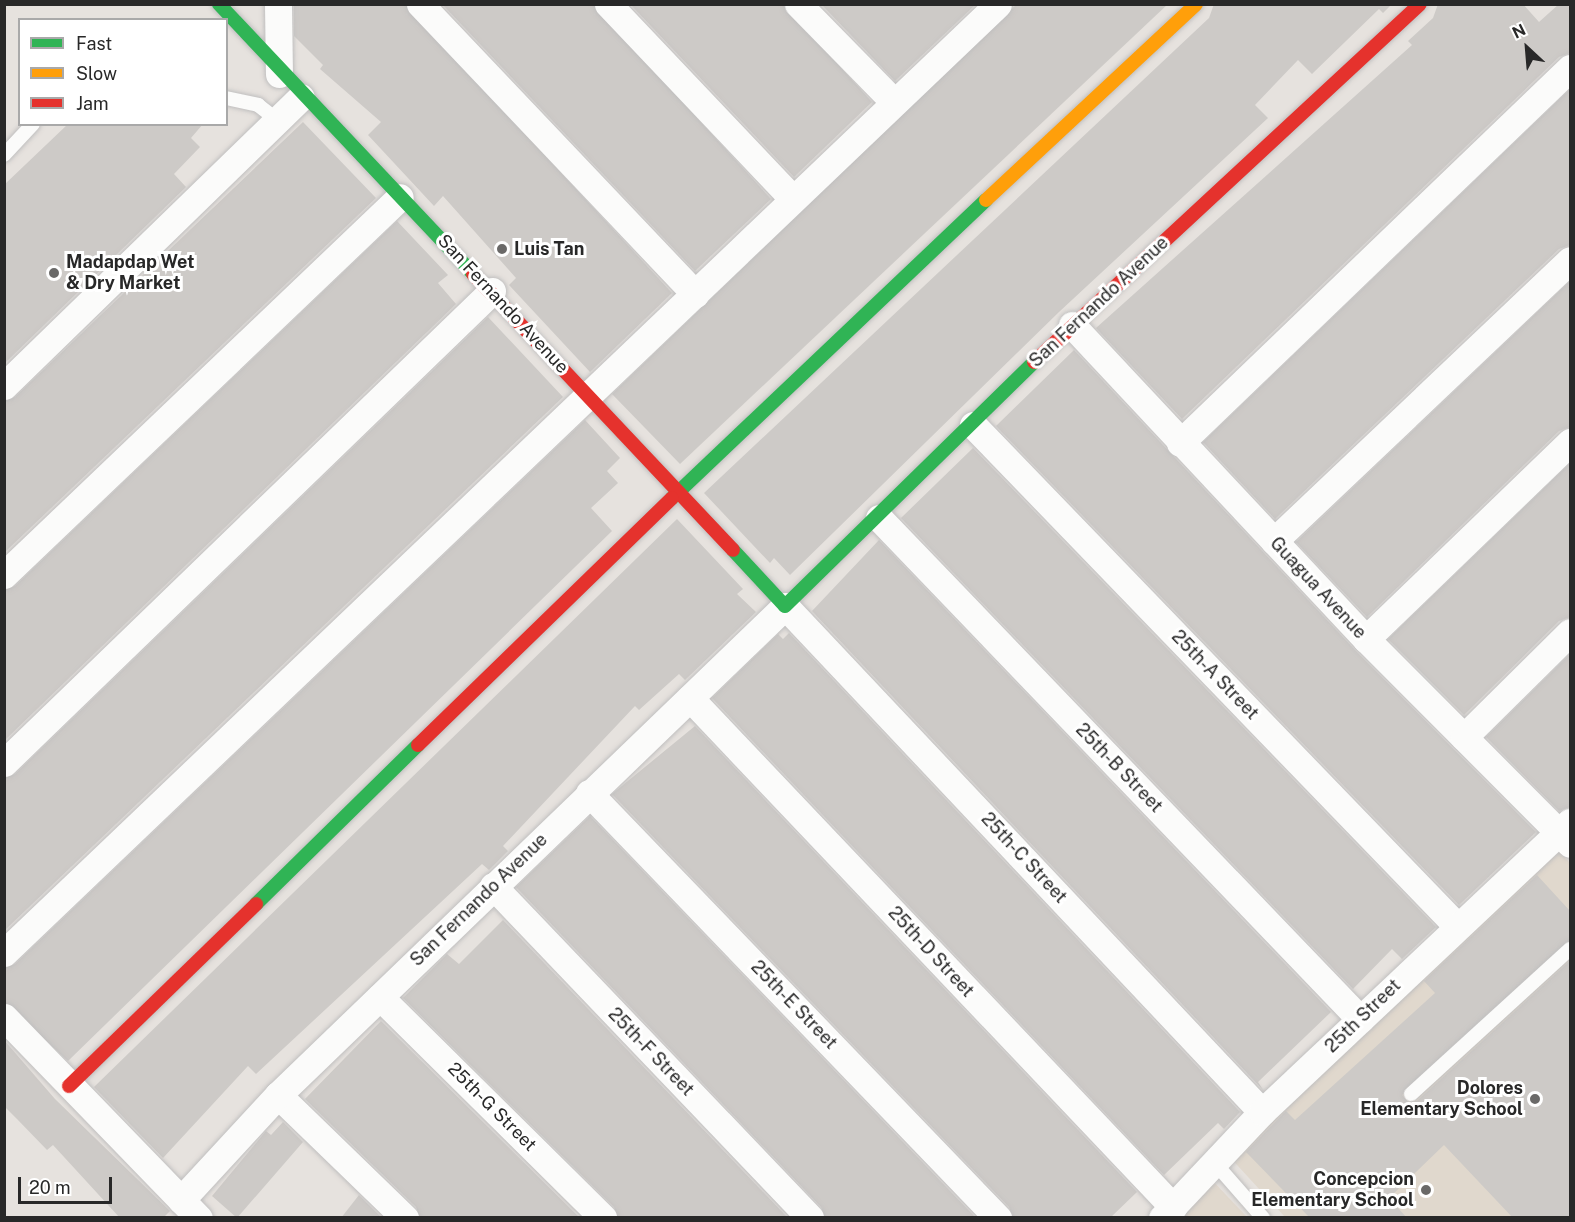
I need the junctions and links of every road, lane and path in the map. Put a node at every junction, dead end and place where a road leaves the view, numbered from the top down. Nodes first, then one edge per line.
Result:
1 (219, 4) edge
2 (278, 4) edge
3 (420, 4) edge
4 (608, 4) edge
5 (798, 4) edge
6 (1196, 4) edge
7 (1420, 4) edge
8 (992, 7) edge
9 (1570, 68) edge
10 (279, 74) junction
11 (301, 97) junction
12 (228, 98) edge
13 (893, 101) junction
14 (277, 120) junction
15 (31, 126) edge
16 (4, 155) edge
17 (400, 197) junction
18 (792, 198) junction
19 (1570, 260) edge
20 (492, 291) junction
21 (695, 294) junction
22 (1072, 325) junction
23 (4, 386) edge
24 (587, 395) junction
25 (973, 425) junction
26 (1570, 442) edge
27 (1180, 443) junction
28 (678, 493) junction
29 (879, 518) junction
30 (1274, 541) junction
31 (4, 575) edge
32 (785, 606) junction
33 (1570, 632) edge
34 (1366, 639) junction
35 (690, 698) junction
36 (1464, 737) junction
37 (4, 763) edge
38 (589, 792) junction
39 (1567, 833) edge
40 (493, 886) junction
41 (1456, 926) junction
42 (1570, 949) edge
43 (4, 953) edge
44 (380, 997) junction
45 (4, 1017) edge
46 (1360, 1019) junction
47 (69, 1086) junction
48 (1411, 1094) dead end
49 (278, 1095) junction
50 (1262, 1112) junction
51 (1213, 1161) junction
52 (190, 1209) edge
53 (1167, 1212) edge
54 (405, 1218) edge
55 (603, 1218) edge
56 (810, 1218) edge
57 (998, 1218) edge
58 (1263, 1218) edge

1 - 10 main road, San Fernando Avenue
2 - 10 street
3 - 21 street
4 - 18 street
5 - 13 street
6 - 28 main road
7 - 22 main road, San Fernando Avenue
8 - 13 street
9 - 27 street
10 - 11 main road, San Fernando Avenue
11 - 14 street
11 - 17 main road, San Fernando Avenue
12 - 14 lane
13 - 18 street
14 - 23 street
15 - 16 lane
17 - 20 main road, San Fernando Avenue
17 - 31 street
18 - 21 street
19 - 30 street
20 - 24 main road, San Fernando Avenue
20 - 37 street
21 - 24 street
22 - 25 main road, San Fernando Avenue
22 - 27 street, Guagua Avenue
24 - 28 main road, San Fernando Avenue
24 - 43 street
25 - 29 main road, San Fernando Avenue
25 - 41 street, 25th-A Street
26 - 34 street
27 - 30 street, Guagua Avenue
28 - 32 main road, San Fernando Avenue
28 - 47 main road
29 - 32 main road, San Fernando Avenue
29 - 46 street, 25th-B Street
30 - 34 street, Guagua Avenue
32 - 35 street, San Fernando Avenue
32 - 50 street, 25th-C Street
33 - 36 street
34 - 36 street, Guagua Avenue
35 - 38 street, San Fernando Avenue
35 - 53 street, 25th-D Street
36 - 39 street, Guagua Avenue
38 - 40 street, San Fernando Avenue
38 - 57 street, 25th-E Street
39 - 41 street, 25th Street
40 - 44 street, San Fernando Avenue
40 - 56 street, 25th-F Street
41 - 46 street, 25th Street
42 - 48 lane
44 - 49 street, San Fernando Avenue
44 - 55 street, 25th-G Street
45 - 47 street
46 - 50 street, 25th Street
47 - 52 street
49 - 52 street, San Fernando Avenue
49 - 54 street
50 - 51 street, 25th Street
51 - 53 street, 25th Street
51 - 58 lane

